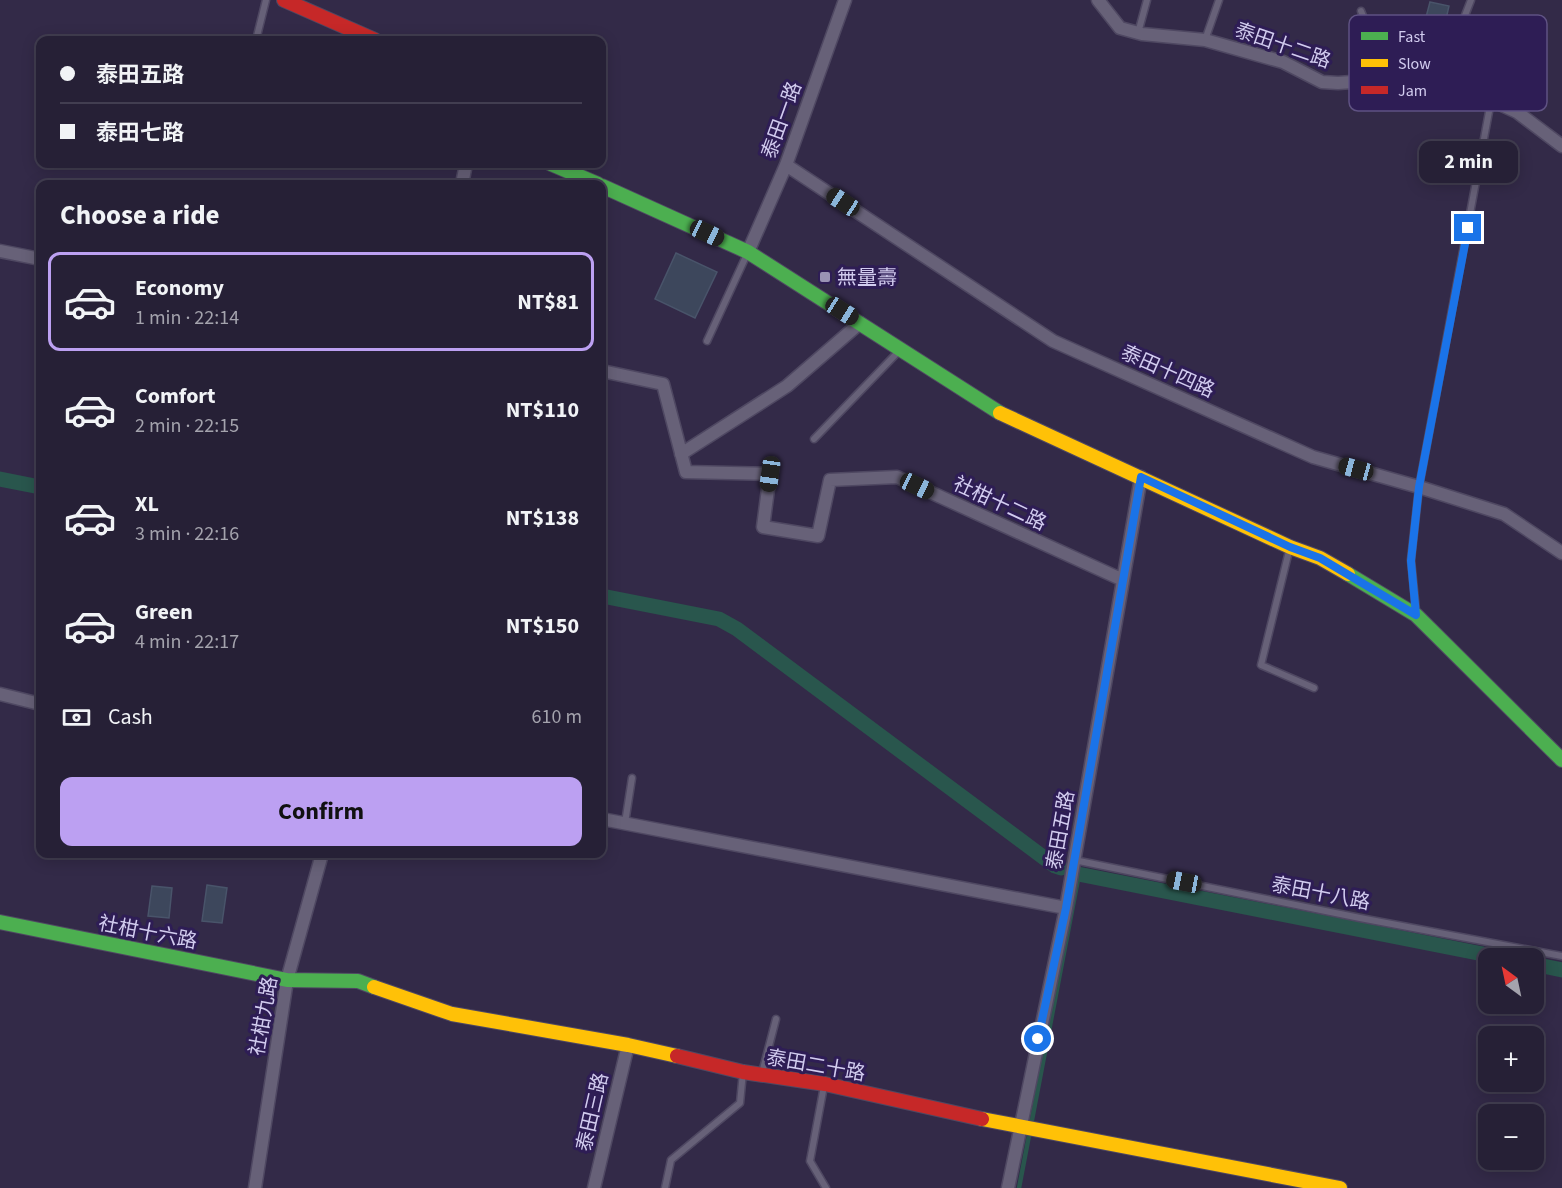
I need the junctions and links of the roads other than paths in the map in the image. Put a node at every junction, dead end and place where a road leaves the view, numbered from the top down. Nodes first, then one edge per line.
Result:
1 (266, 0) edge
2 (284, 0) edge
3 (845, 0) edge
4 (1098, 0) edge
5 (1147, 0) edge
6 (1219, 0) edge
7 (1471, 0) edge
8 (1361, 11) dead end
9 (1363, 15) edge
10 (1465, 15) edge
11 (1138, 33) junction
12 (257, 36) edge
13 (366, 36) edge
14 (1205, 40) junction
15 (1349, 82) edge
16 (1489, 111) edge
17 (1515, 111) edge
18 (1562, 146) edge
19 (786, 165) junction
20 (560, 168) edge
21 (588, 180) edge
22 (606, 188) edge
23 (0, 251) edge
24 (748, 252) junction
25 (36, 258) edge
26 (860, 323) junction
27 (706, 341) dead end
28 (901, 349) junction
29 (606, 372) edge
30 (814, 439) dead end
31 (681, 454) junction
32 (1141, 477) junction
33 (1419, 487) junction
34 (1290, 547) junction
35 (1562, 553) edge
36 (1123, 580) junction
37 (1416, 615) junction
38 (1314, 688) dead end
39 (0, 694) edge
40 (36, 703) edge
41 (1562, 760) edge
42 (632, 778) dead end
43 (606, 820) edge
44 (625, 823) junction
45 (321, 858) edge
46 (1074, 860) junction
47 (1066, 908) junction
48 (0, 922) edge
49 (1562, 956) edge
50 (287, 980) junction
51 (776, 1019) dead end
52 (628, 1045) junction
53 (743, 1072) junction
54 (762, 1075) junction
55 (825, 1084) junction
56 (1020, 1127) junction
57 (255, 1188) edge
58 (594, 1188) edge
59 (665, 1188) edge
60 (826, 1188) edge
61 (1008, 1188) edge
62 (1340, 1188) edge

1 - 12 lane
2 - 13 street
3 - 19 street, 泰田一路
4 - 11 street, 泰田十二路
5 - 11 lane
6 - 14 lane
7 - 10 lane
8 - 9 lane
11 - 14 street, 泰田十二路
14 - 15 street, 泰田十二路
16 - 33 lane
17 - 18 street, 泰田十二路
19 - 24 street, 泰田一路
19 - 33 street, 泰田十四路
20 - 21 street
22 - 24 street
23 - 25 street
24 - 26 street
24 - 27 lane
26 - 28 street
26 - 31 street
28 - 30 lane
28 - 32 street
29 - 31 street, 社柑十二路
31 - 36 street, 社柑十二路
32 - 34 street
32 - 36 street, 泰田五路
33 - 35 street, 泰田十四路
33 - 37 lane
34 - 37 street
34 - 38 lane
36 - 46 street, 泰田五路
37 - 41 street
39 - 40 street
42 - 44 lane
43 - 44 street
44 - 47 street
45 - 50 street, 社柑九路
46 - 47 street, 泰田五路
46 - 49 lane, 泰田十八路
47 - 56 street, 泰田五路
48 - 50 street, 社柑十六路
50 - 52 street, 泰田二十路
50 - 57 street, 社柑九路
51 - 54 lane
52 - 53 street, 泰田二十路
52 - 58 street, 泰田三路
53 - 54 street, 泰田二十路
53 - 59 lane
54 - 55 street, 泰田二十路
55 - 56 street, 泰田二十路
55 - 60 lane
56 - 61 street, 泰田五路
56 - 62 street, 泰田二十路

